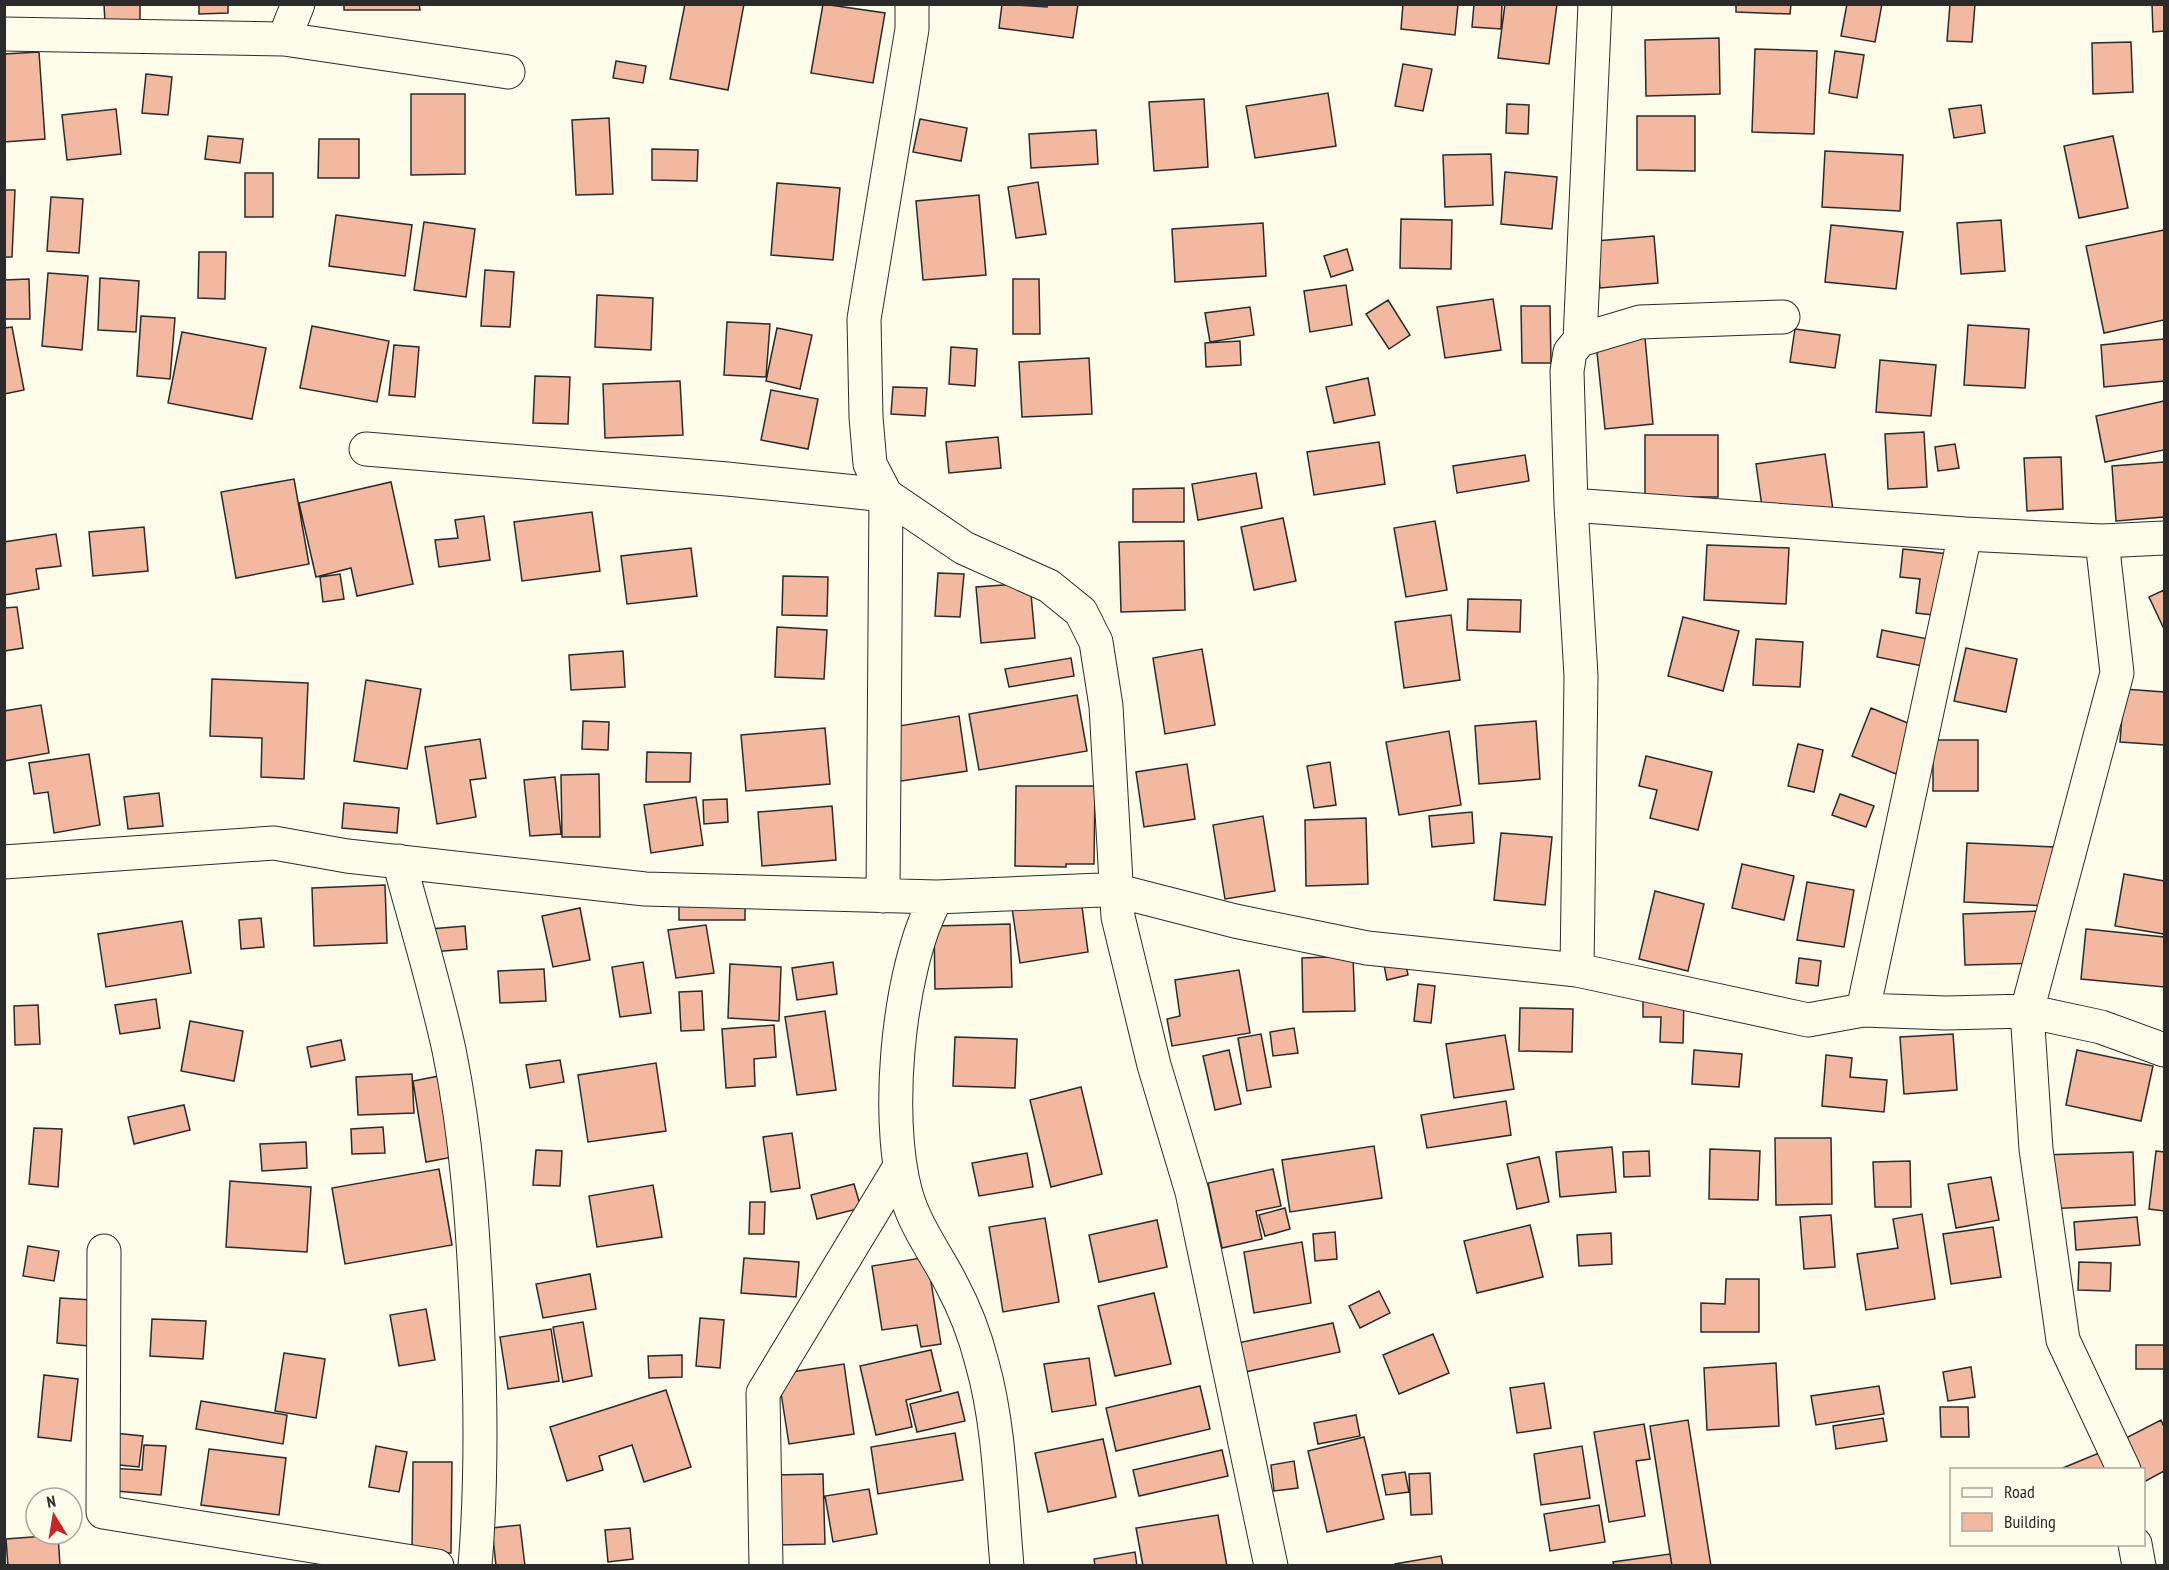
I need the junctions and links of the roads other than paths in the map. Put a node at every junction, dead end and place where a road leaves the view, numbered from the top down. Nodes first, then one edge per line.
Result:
1 (298, 4) edge
2 (912, 4) edge
3 (1595, 4) edge
4 (4, 34) edge
5 (284, 39) junction
6 (508, 72) dead end
7 (1784, 317) dead end
8 (1580, 340) junction
9 (366, 449) dead end
10 (886, 495) junction
11 (1571, 506) junction
12 (1965, 534) junction
13 (2164, 538) edge
14 (2102, 542) junction
15 (399, 861) junction
16 (4, 862) edge
17 (1118, 891) junction
18 (883, 896) junction
19 (937, 897) junction
20 (1577, 970) junction
21 (1863, 1010) junction
22 (2027, 1011) junction
23 (2164, 1050) edge
24 (899, 1168) junction
25 (104, 1251) dead end
26 (2123, 1468) edge
27 (2135, 1546) edge
28 (437, 1566) edge
29 (475, 1566) edge
30 (766, 1566) edge
31 (1007, 1566) edge
32 (1271, 1566) edge
33 (2139, 1566) edge

1 - 5 street
2 - 10 street
3 - 8 street
4 - 5 street
5 - 6 street
7 - 8 street
8 - 11 street
9 - 10 street
10 - 17 street
10 - 18 street
11 - 12 street
11 - 20 street
12 - 14 street
12 - 21 street
13 - 14 street
14 - 22 street
15 - 16 street
15 - 18 street
15 - 29 street
17 - 19 street
17 - 20 street
17 - 32 street
18 - 19 street
19 - 24 street
20 - 21 street
21 - 22 street
22 - 23 street
22 - 26 street
24 - 30 street
24 - 31 street
25 - 28 street
27 - 33 street

